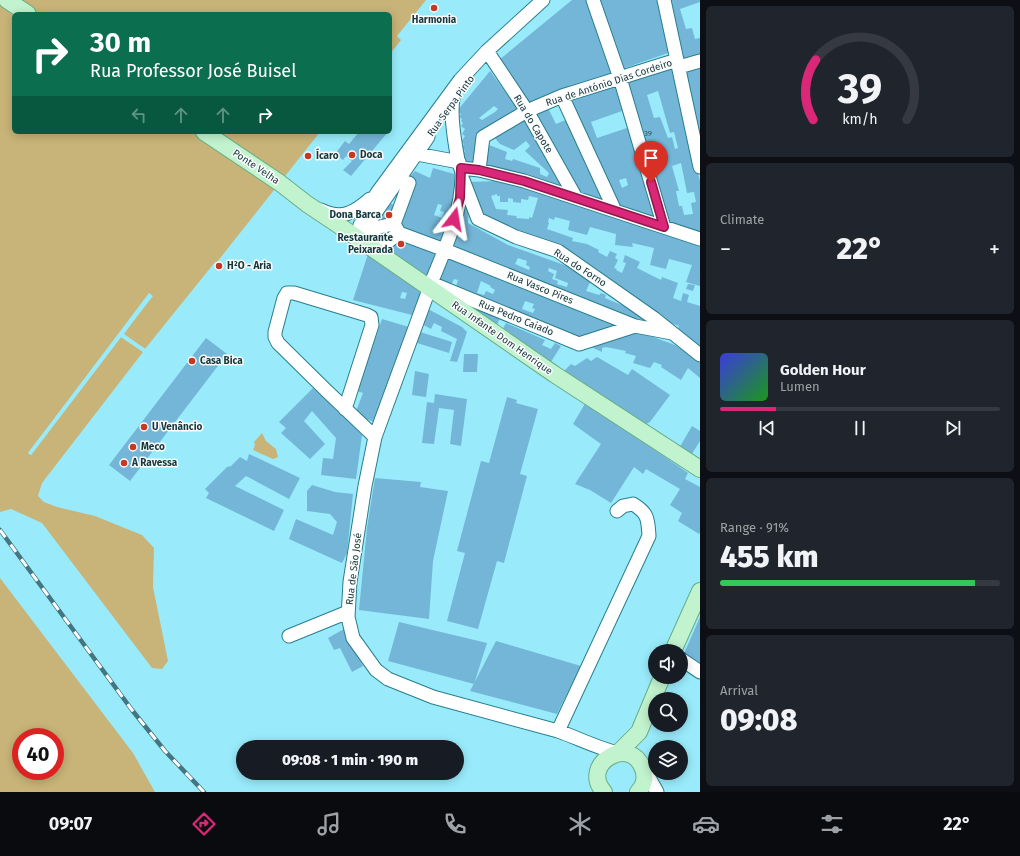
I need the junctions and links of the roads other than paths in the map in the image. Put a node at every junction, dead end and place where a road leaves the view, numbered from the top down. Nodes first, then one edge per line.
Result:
1 (7, 0) edge
2 (543, 0) edge
3 (552, 0) edge
4 (593, 0) edge
5 (664, 0) edge
6 (25, 12) edge
7 (489, 54) junction
8 (700, 61) edge
9 (678, 63) junction
10 (620, 78) junction
11 (562, 96) junction
12 (453, 99) junction
13 (527, 110) junction
14 (439, 121) junction
15 (422, 132) junction
16 (207, 134) edge
17 (456, 139) junction
18 (417, 154) junction
19 (700, 167) edge
20 (460, 168) junction
21 (479, 170) junction
22 (409, 183) dead end
23 (377, 192) junction
24 (576, 198) junction
25 (307, 203) junction
26 (615, 211) junction
27 (363, 223) junction
28 (337, 224) junction
29 (664, 227) junction
30 (396, 229) junction
31 (700, 239) edge
32 (445, 250) junction
33 (380, 251) junction
34 (429, 289) junction
35 (635, 326) junction
36 (672, 333) junction
37 (683, 342) junction
38 (700, 348) edge
39 (700, 355) edge
40 (345, 409) junction
41 (375, 438) junction
42 (700, 469) edge
43 (617, 511) dead end
44 (700, 591) edge
45 (348, 612) junction
46 (289, 636) dead end
47 (676, 644) edge
48 (688, 664) edge
49 (700, 672) edge
50 (659, 684) edge
51 (558, 731) junction
52 (639, 732) junction
53 (587, 741) junction
54 (618, 753) junction
55 (642, 765) junction
56 (601, 787) edge
57 (638, 792) edge
58 (657, 792) edge

1 - 6 main road
2 - 7 street, Rua Serpa Pinto
3 - 7 street, Rua Serpa Pinto
4 - 10 street
5 - 9 street
7 - 12 street, Rua Serpa Pinto
7 - 13 street, Rua do Capote
7 - 15 street, Rua Serpa Pinto
8 - 9 street, Rua de António Dias Cordeiro
9 - 10 street, Rua de António Dias Cordeiro
9 - 19 street
10 - 11 street, Rua de António Dias Cordeiro
10 - 29 street
11 - 13 street, Rua de António Dias Cordeiro
11 - 26 street
12 - 14 street, Rua Serpa Pinto
12 - 17 street
13 - 21 street, Rua de António Dias Cordeiro
13 - 24 street, Rua do Capote
14 - 15 street
14 - 17 street
14 - 18 street, Rua Serpa Pinto
15 - 18 street
15 - 23 street, Rua Serpa Pinto
16 - 25 main road, Ponte Velha
17 - 20 street
18 - 20 street
18 - 27 street, Rua Serpa Pinto
20 - 21 street
20 - 32 street, Rua de São José
20 - 36 street, Rua do Forno
21 - 24 street
22 - 30 street
23 - 25 street
23 - 27 street
24 - 26 street
25 - 28 main road, Rua Infante Dom Henrique
26 - 29 street
27 - 28 street
27 - 33 street
28 - 33 main road, Rua Infante Dom Henrique
29 - 31 street
30 - 32 street, Rua Vasco Pires
30 - 33 street
30 - 33 street
32 - 34 street, Rua de São José
32 - 35 street, Rua Vasco Pires
33 - 42 main road, Rua Infante Dom Henrique
34 - 35 street, Rua Pedro Caiado
34 - 41 street, Rua de São José
35 - 36 street, Rua Vasco Pires
36 - 37 street, Rua do Forno
37 - 38 street
37 - 39 street, Rua do Forno
40 - 40 street
40 - 41 street
41 - 45 street, Rua de São José
43 - 51 street
44 - 47 main road
45 - 46 street
45 - 51 street, Rua de São José
48 - 49 street
50 - 52 main road
51 - 53 street, Rua de São José
52 - 54 main road
52 - 55 main road
53 - 54 street, Rua de São José
53 - 56 street
54 - 55 main road
54 - 56 main road
55 - 57 main road
55 - 58 street

